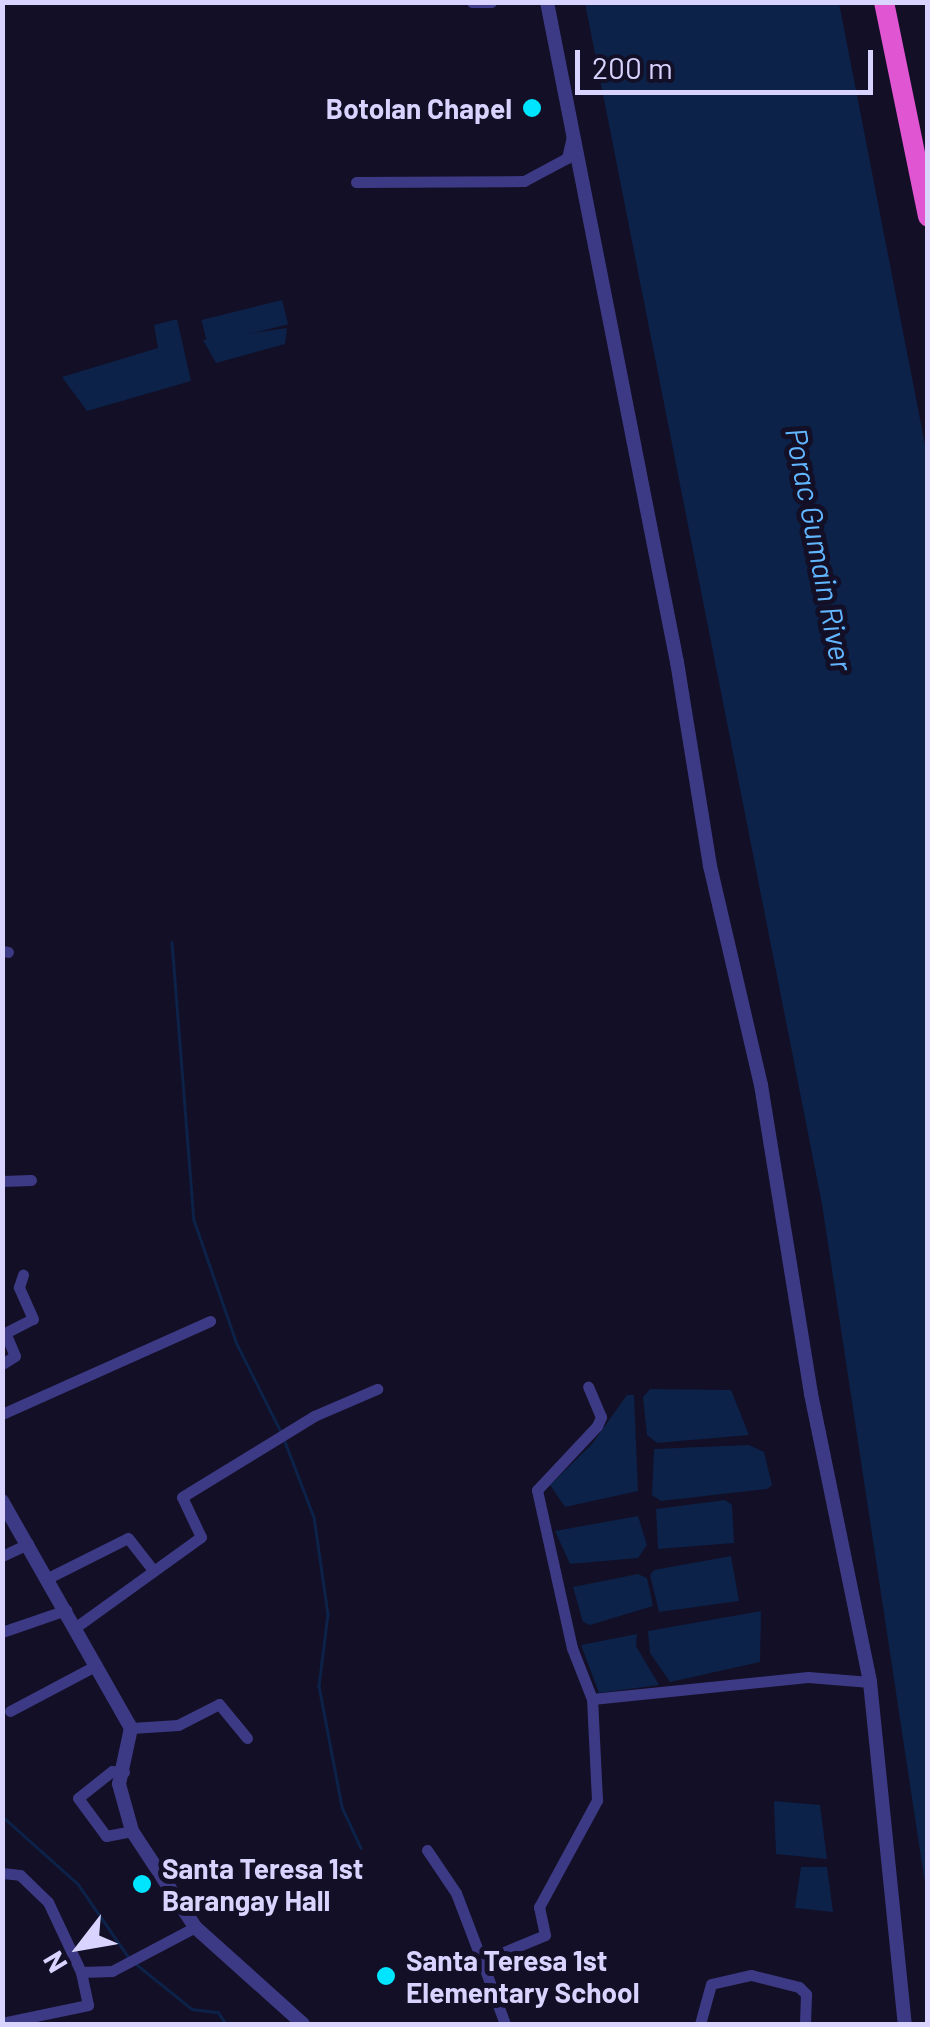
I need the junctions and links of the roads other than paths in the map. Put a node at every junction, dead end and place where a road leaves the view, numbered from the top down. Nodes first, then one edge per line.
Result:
1 (472, 2) edge
2 (492, 2) edge
3 (547, 2) edge
4 (884, 2) edge
5 (574, 128) junction
6 (356, 182) dead end
7 (928, 217) edge
8 (31, 1180) dead end
9 (2, 1181) edge
10 (24, 1275) dead end
11 (210, 1321) dead end
12 (4, 1331) edge
13 (2, 1364) edge
14 (588, 1387) dead end
15 (377, 1389) dead end
16 (2, 1414) edge
17 (2, 1501) edge
18 (28, 1544) junction
19 (2, 1556) edge
20 (153, 1570) junction
21 (48, 1578) junction
22 (66, 1610) junction
23 (76, 1627) junction
24 (2, 1632) edge
25 (97, 1665) junction
26 (870, 1682) junction
27 (592, 1698) junction
28 (10, 1711) dead end
29 (131, 1728) junction
30 (247, 1738) dead end
31 (124, 1772) junction
32 (132, 1831) junction
33 (427, 1850) dead end
34 (2, 1872) edge
35 (194, 1927) junction
36 (482, 1961) junction
37 (80, 1972) junction
38 (2, 2024) edge
39 (303, 2024) edge
40 (505, 2024) edge
41 (700, 2024) edge
42 (804, 2024) edge
43 (905, 2024) edge

1 - 2 street
3 - 5 street
4 - 7 highway
5 - 6 street
5 - 26 street
8 - 9 street
10 - 12 street
11 - 16 street
12 - 13 street
14 - 27 street
15 - 20 street
17 - 18 street
18 - 19 street
18 - 21 street
20 - 21 street
20 - 23 street
21 - 22 street
22 - 23 street
22 - 24 street
23 - 25 street
25 - 28 street
25 - 29 street
26 - 27 street
26 - 43 street
27 - 36 street
29 - 30 street
29 - 31 street
31 - 32 street
31 - 32 street
32 - 35 street
33 - 36 street
34 - 37 street
35 - 37 street
35 - 39 street
36 - 40 street
37 - 38 street
41 - 42 street

